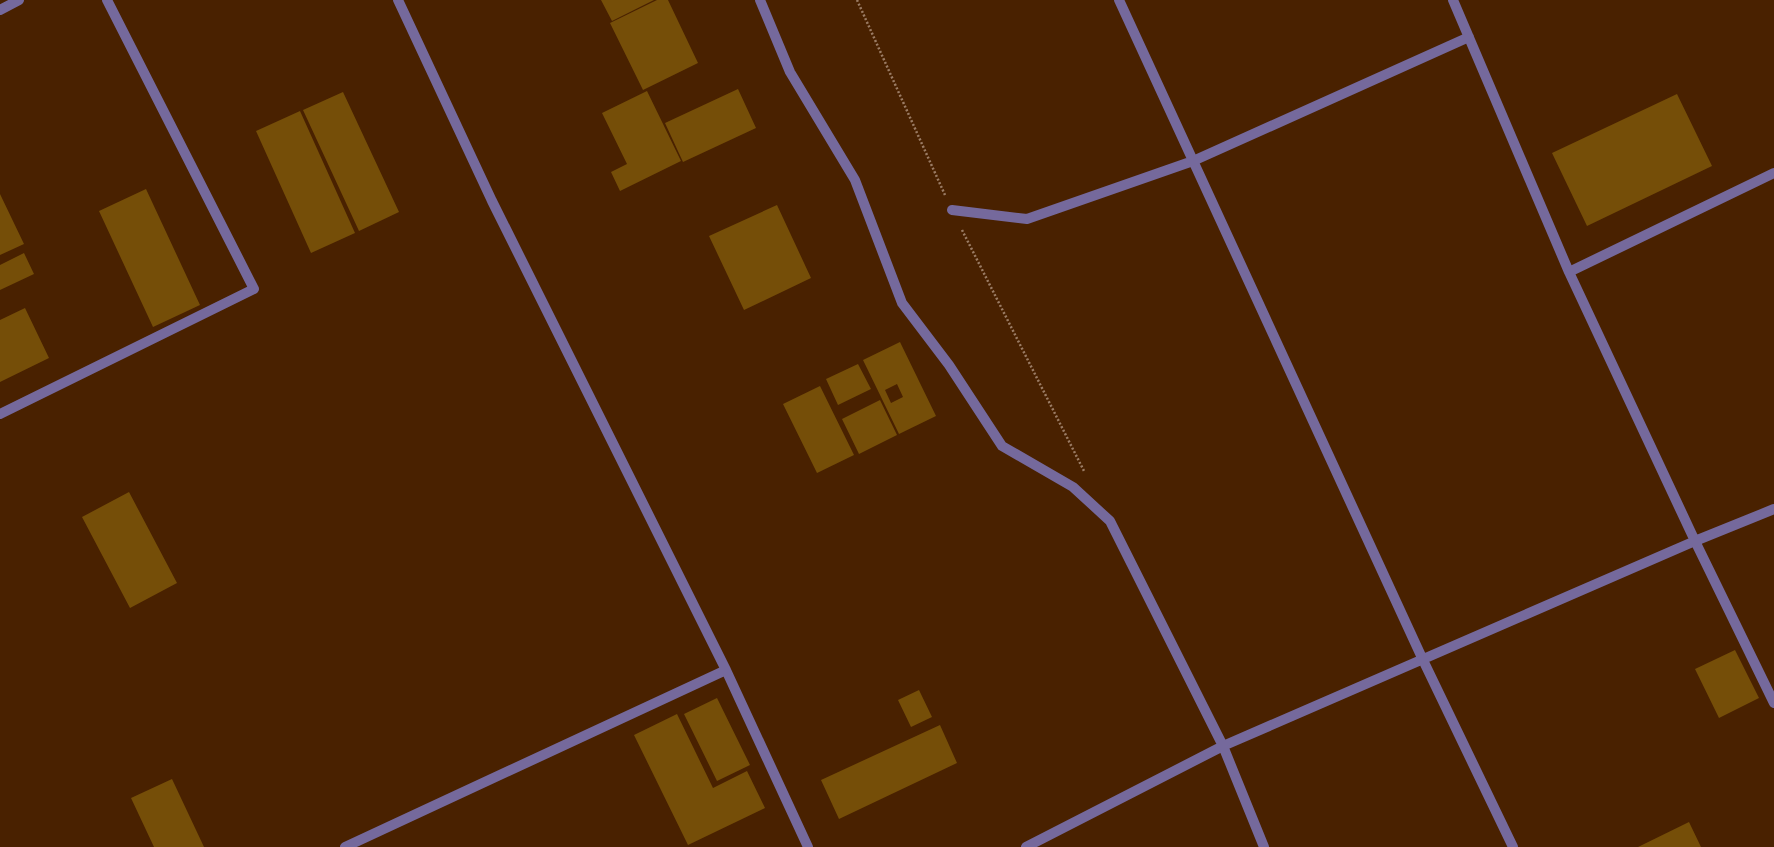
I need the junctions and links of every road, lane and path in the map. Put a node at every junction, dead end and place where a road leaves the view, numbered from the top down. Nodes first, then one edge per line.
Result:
1 (19, 0) edge
2 (107, 0) edge
3 (398, 0) edge
4 (760, 0) edge
5 (857, 0) edge
6 (1119, 0) edge
7 (1453, 0) edge
8 (0, 10) edge
9 (1469, 37) junction
10 (1193, 162) junction
11 (1774, 173) edge
12 (952, 210) junction
13 (1569, 272) junction
14 (0, 414) edge
15 (1085, 472) dead end
16 (1774, 509) edge
17 (1695, 541) junction
18 (1423, 660) junction
19 (726, 670) junction
20 (1774, 702) edge
21 (1223, 746) junction
22 (345, 847) edge
23 (808, 847) edge
24 (1026, 847) edge
25 (1264, 847) edge
26 (1513, 847) edge

1 - 8 street
2 - 14 street
3 - 19 street
4 - 21 street
5 - 12 path
6 - 10 street
7 - 9 street
9 - 10 street
9 - 13 street
10 - 12 street
10 - 18 street
11 - 13 street
12 - 15 path
13 - 17 street
16 - 17 street
17 - 18 street
17 - 20 street
18 - 21 street
18 - 26 street
19 - 22 street
19 - 23 street
21 - 24 street
21 - 25 street

